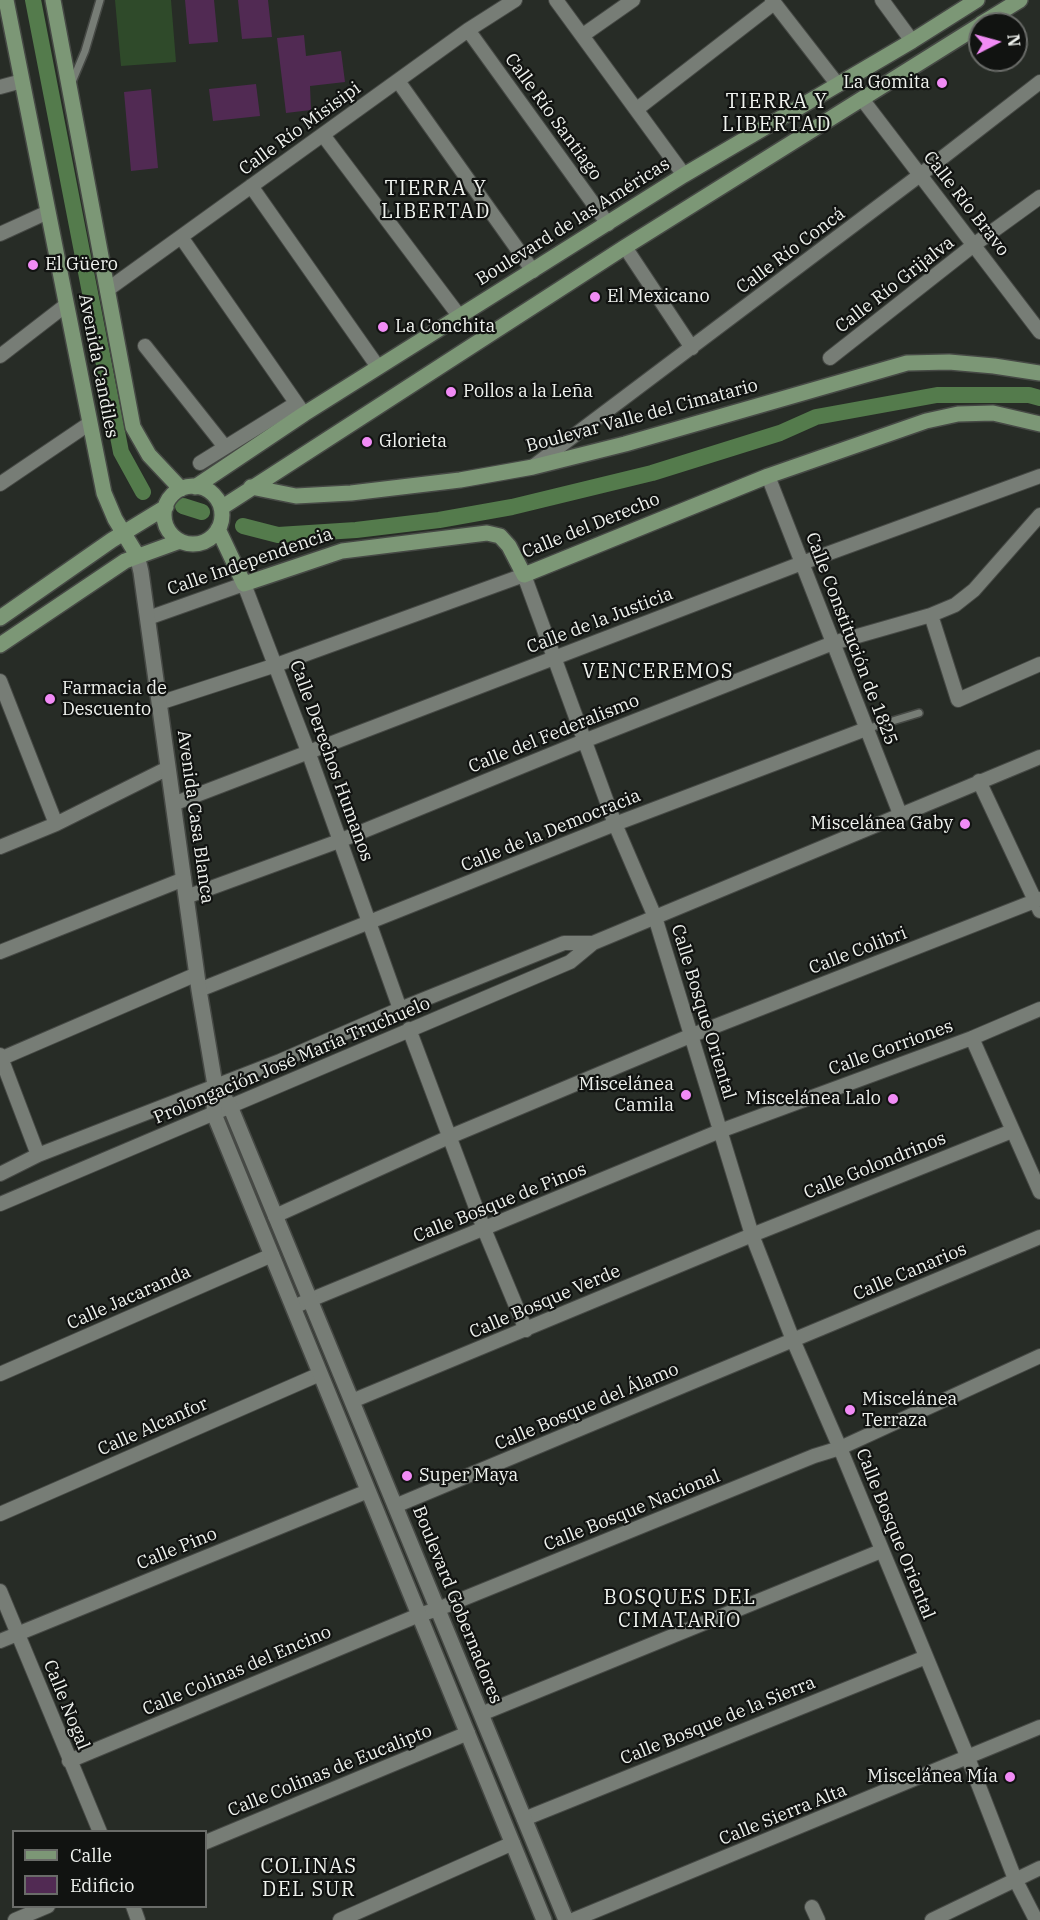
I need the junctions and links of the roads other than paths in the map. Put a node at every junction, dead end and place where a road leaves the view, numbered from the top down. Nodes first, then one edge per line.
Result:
1 (6, 0) edge
2 (53, 0) edge
3 (100, 0) edge
4 (515, 0) edge
5 (556, 0) edge
6 (633, 0) edge
7 (882, 0) edge
8 (976, 0) edge
9 (1020, 0) edge
10 (773, 2) edge
11 (1000, 12) edge
12 (468, 30) junction
13 (968, 32) edge
14 (583, 35) junction
15 (912, 41) junction
16 (22, 81) junction
17 (398, 81) junction
18 (1040, 82) edge
19 (838, 85) junction
20 (0, 87) edge
21 (70, 87) junction
22 (862, 99) junction
23 (637, 109) junction
24 (323, 135) junction
25 (684, 175) junction
26 (920, 175) junction
27 (251, 186) junction
28 (1040, 197) edge
29 (48, 212) junction
30 (608, 224) junction
31 (1, 234) edge
32 (182, 237) junction
33 (975, 244) junction
34 (625, 247) junction
35 (532, 271) junction
36 (107, 290) junction
37 (66, 305) junction
38 (1034, 312) edge
39 (460, 317) junction
40 (1040, 332) edge
41 (145, 346) dead end
42 (692, 348) junction
43 (0, 356) edge
44 (830, 358) dead end
45 (378, 367) junction
46 (1040, 373) edge
47 (300, 409) junction
48 (90, 423) junction
49 (1040, 424) edge
50 (225, 447) junction
51 (200, 463) dead end
52 (533, 467) junction
53 (768, 476) junction
54 (1040, 476) edge
55 (0, 484) edge
56 (251, 487) junction
57 (188, 488) junction
58 (166, 507) junction
59 (221, 508) junction
60 (1040, 515) edge
61 (218, 529) junction
62 (123, 534) junction
63 (180, 541) junction
64 (137, 555) junction
65 (802, 563) junction
66 (524, 574) junction
67 (244, 584) junction
68 (931, 615) junction
69 (0, 618) edge
70 (148, 618) junction
71 (833, 643) junction
72 (0, 645) edge
73 (554, 658) junction
74 (276, 664) junction
75 (1040, 664) edge
76 (0, 681) edge
77 (159, 703) junction
78 (919, 713) dead end
79 (866, 729) junction
80 (584, 741) junction
81 (309, 753) junction
82 (1040, 757) edge
83 (168, 768) junction
84 (979, 781) junction
85 (173, 804) junction
86 (900, 814) junction
87 (56, 824) junction
88 (615, 824) junction
89 (339, 841) junction
90 (0, 847) edge
91 (184, 879) junction
92 (186, 897) junction
93 (1038, 904) edge
94 (655, 917) junction
95 (369, 922) junction
96 (593, 943) junction
97 (0, 952) edge
98 (197, 974) junction
99 (199, 990) junction
100 (400, 1009) junction
101 (1040, 1009) edge
102 (409, 1029) junction
103 (690, 1036) junction
104 (972, 1038) junction
105 (0, 1057) edge
106 (215, 1085) junction
107 (230, 1106) junction
108 (214, 1114) junction
109 (720, 1131) junction
110 (1012, 1131) junction
111 (448, 1137) junction
112 (38, 1155) junction
113 (0, 1174) edge
114 (1040, 1191) edge
115 (0, 1204) edge
116 (275, 1216) junction
117 (484, 1229) junction
118 (752, 1235) junction
119 (1040, 1237) edge
120 (272, 1255) junction
121 (310, 1299) junction
122 (293, 1307) junction
123 (526, 1330) junction
124 (793, 1340) junction
125 (1040, 1356) edge
126 (0, 1374) edge
127 (320, 1374) junction
128 (352, 1401) junction
129 (840, 1448) junction
130 (368, 1491) junction
131 (395, 1506) junction
132 (0, 1514) edge
133 (881, 1551) junction
134 (0, 1591) edge
135 (438, 1610) junction
136 (419, 1615) junction
137 (18, 1633) junction
138 (0, 1641) edge
139 (926, 1658) junction
140 (481, 1714) junction
141 (1040, 1727) edge
142 (468, 1733) junction
143 (968, 1758) junction
144 (69, 1761) junction
145 (524, 1819) junction
146 (99, 1830) edge
147 (207, 1842) edge
148 (513, 1844) junction
149 (1040, 1868) edge
150 (1015, 1879) junction
151 (812, 1907) dead end
152 (43, 1908) edge
153 (15, 1920) edge
154 (340, 1920) edge
155 (544, 1920) edge
156 (566, 1920) edge
157 (573, 1920) edge
158 (818, 1920) edge
159 (932, 1920) edge
160 (1036, 1920) edge

1 - 16 main road, Avenida Candiles
2 - 21 main road, Avenida Candiles
3 - 21 lane
4 - 12 street, Calle Río Misisipi
5 - 14 street
6 - 14 street
7 - 15 street
8 - 15 main road, Boulevard de las Américas
9 - 11 main road
10 - 19 street
10 - 23 street
12 - 17 street, Calle Río Misisipi
12 - 30 street, Calle Río Santiago
13 - 22 main road
14 - 23 street
15 - 19 main road, Boulevard de las Américas
16 - 20 street
16 - 29 main road, Avenida Candiles
17 - 24 street, Calle Río Misisipi
17 - 35 street
18 - 26 street, Calle Río Concá
19 - 25 main road, Boulevard de las Américas
21 - 36 main road, Avenida Candiles
22 - 26 street, Calle Río Bravo
22 - 34 main road
23 - 25 street
24 - 27 street, Calle Río Misisipi
24 - 39 street
25 - 30 main road, Boulevard de las Américas
26 - 33 street, Calle Río Bravo
26 - 42 street, Calle Río Concá
27 - 32 street, Calle Río Misisipi
27 - 45 street
28 - 33 street, Calle Río Grijalva
29 - 31 street
29 - 37 main road, Avenida Candiles
30 - 35 main road, Boulevard de las Américas
32 - 36 street, Calle Río Misisipi
32 - 47 street
33 - 38 street, Calle Río Bravo
33 - 44 street, Calle Río Grijalva
34 - 42 street
34 - 56 main road
35 - 39 main road, Boulevard de las Américas
36 - 57 main road, Avenida Candiles
37 - 43 street
37 - 48 main road, Avenida Candiles
38 - 40 street, Calle Río Bravo
39 - 45 main road, Boulevard de las Américas
41 - 50 street
42 - 52 street, Calle Río Concá
45 - 47 main road, Boulevard de las Américas
46 - 52 main road, Boulevar Valle del Cimatario
47 - 50 street, Boulevard de las Américas
47 - 57 main road, Boulevard de las Américas
48 - 55 street
48 - 62 main road, Avenida Candiles
49 - 53 main road, Calle del Derecho
50 - 51 street, Boulevard de las Américas
52 - 56 main road, Boulevar Valle del Cimatario
53 - 65 street, Calle Constitución de 1825
53 - 66 main road, Calle del Derecho
54 - 65 street, Calle de la Justicia
56 - 59 main road
57 - 58 main road
57 - 59 main road
58 - 62 main road
58 - 63 main road
59 - 61 main road
60 - 68 street, Calle del Federalismo
61 - 63 main road
61 - 67 main road, Calle Derechos Humanos
62 - 64 main road, Avenida Candiles
62 - 69 main road
63 - 64 main road
64 - 70 street, Avenida Casa Blanca
64 - 72 main road
65 - 71 street, Calle Constitución de 1825
65 - 73 street, Calle de la Justicia
66 - 67 main road, Calle Independencia
66 - 73 street, Calle Bosque Oriental
66 - 74 street, Calle del Derecho
67 - 70 street, Calle Independencia
67 - 74 street, Calle Derechos Humanos
68 - 71 street, Calle del Federalismo
68 - 75 street
70 - 77 street, Avenida Casa Blanca
71 - 79 street, Calle Constitución de 1825
71 - 80 street, Calle del Federalismo
73 - 80 street, Calle Bosque Oriental
73 - 81 street, Calle de la Justicia
74 - 77 street, Calle del Derecho
74 - 81 street, Calle Derechos Humanos
76 - 87 street
77 - 83 street, Avenida Casa Blanca
78 - 79 lane, Calle de la Democracia
79 - 86 street, Calle Constitución de 1825
79 - 88 street, Calle de la Democracia
80 - 88 street, Calle Bosque Oriental
80 - 89 street, Calle del Federalismo
81 - 85 street, Calle de la Justicia
81 - 89 street, Calle Derechos Humanos
82 - 84 street, Prolongación José María Truchuelo
83 - 85 street, Avenida Casa Blanca
83 - 87 street
84 - 86 street, Prolongación José María Truchuelo
84 - 93 street
85 - 91 street, Avenida Casa Blanca
86 - 94 street, Prolongación José María Truchuelo
87 - 90 street
88 - 94 street, Calle Bosque Oriental
88 - 95 street, Calle de la Democracia
89 - 92 street, Calle del Federalismo
89 - 95 street, Calle Derechos Humanos
91 - 92 street, Avenida Casa Blanca
91 - 97 street
92 - 98 street, Avenida Casa Blanca
93 - 103 street, Calle Colibri
94 - 96 street, Prolongación José María Truchuelo
94 - 103 street, Calle Bosque Oriental
95 - 99 street, Calle de la Democracia
95 - 100 street, Calle Derechos Humanos
96 - 100 street, Prolongación José María Truchuelo
96 - 102 street, Prolongación José María Truchuelo
98 - 99 street, Avenida Casa Blanca
98 - 105 street
99 - 106 street, Avenida Casa Blanca
100 - 106 street, Prolongación José María Truchuelo
101 - 104 street, Calle Gorriones
102 - 107 street, Prolongación José María Truchuelo
102 - 111 street
103 - 109 street, Calle Bosque Oriental
103 - 111 street, Calle Colibri
104 - 109 street, Calle Gorriones
104 - 110 street
105 - 112 street
106 - 107 street, Avenida Casa Blanca
106 - 108 street, Avenida Casa Blanca
106 - 112 street, Prolongación José María Truchuelo
107 - 108 street, Prolongación José María Truchuelo
107 - 116 street, Boulevard Gobernadores
108 - 115 street, Prolongación José María Truchuelo
108 - 120 street
109 - 117 street, Calle Bosque de Pinos
109 - 118 street, Calle Bosque Oriental
110 - 114 street
110 - 118 street, Calle Golondrinos
111 - 116 street, Calle Colibri
111 - 117 street
112 - 113 street, Prolongación José María Truchuelo
116 - 121 street, Boulevard Gobernadores
117 - 121 street, Calle Bosque de Pinos
117 - 123 street
118 - 123 street, Calle Bosque Verde
118 - 124 street, Calle Bosque Oriental
119 - 124 street, Calle Canarios
120 - 122 street
120 - 126 street, Calle Jacaranda
121 - 122 street, Calle Bosque de Pinos
121 - 128 street, Boulevard Gobernadores
122 - 127 street
123 - 128 street, Calle Bosque Verde
124 - 129 street, Calle Bosque Oriental
124 - 131 street, Calle Bosque del Álamo
125 - 129 street, Calle Bosque Nacional
127 - 130 street
127 - 132 street, Calle Alcanfor
128 - 131 street, Boulevard Gobernadores
129 - 133 street, Calle Bosque Oriental
129 - 135 street, Calle Bosque Nacional
130 - 136 street
130 - 137 street, Calle Pino
131 - 135 street, Boulevard Gobernadores
133 - 139 street, Calle Bosque Oriental
133 - 140 street
134 - 137 street, Calle Nogal
135 - 136 street, Calle Bosque Nacional
135 - 140 street, Boulevard Gobernadores
136 - 142 street
136 - 144 street, Calle Colinas del Encino
137 - 138 street, Calle Pino
137 - 144 street, Calle Nogal
139 - 143 street, Calle Bosque Oriental
139 - 145 street, Calle Bosque de la Sierra
140 - 145 street, Boulevard Gobernadores
141 - 143 street, Calle Sierra Alta
142 - 147 street, Calle Colinas de Eucalipto
142 - 148 street
143 - 150 street, Calle Bosque Oriental
143 - 157 street, Calle Sierra Alta
144 - 146 street, Calle Nogal
145 - 156 street, Boulevard Gobernadores
148 - 154 street
148 - 155 street
149 - 150 street
150 - 159 street
150 - 160 street, Calle Bosque Oriental
151 - 158 street
152 - 153 street

